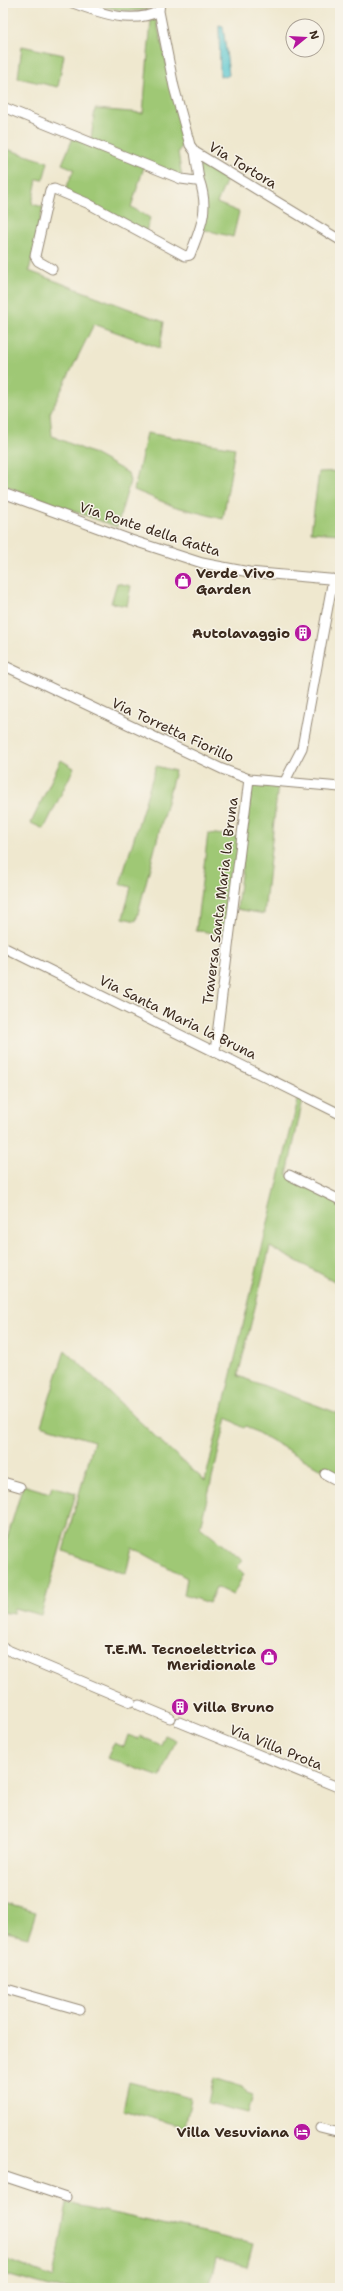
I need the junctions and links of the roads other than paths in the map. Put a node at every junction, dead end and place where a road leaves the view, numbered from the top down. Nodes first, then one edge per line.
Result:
1 (73, 3) edge
2 (160, 7) edge
3 (3, 107) edge
4 (195, 152) junction
5 (199, 179) junction
6 (340, 240) edge
7 (52, 269) dead end
8 (3, 493) edge
9 (337, 580) edge
10 (3, 665) edge
11 (249, 778) junction
12 (285, 781) junction
13 (340, 787) edge
14 (3, 947) edge
15 (215, 1051) junction
16 (340, 1114) edge
17 (289, 1175) dead end
18 (340, 1200) edge
19 (325, 1474) dead end
20 (3, 1482) edge
21 (340, 1482) edge
22 (20, 1487) dead end
23 (3, 1648) edge
24 (130, 1702) dead end
25 (139, 1705) dead end
26 (170, 1718) dead end
27 (179, 1722) dead end
28 (340, 1788) edge
29 (3, 1988) edge
30 (80, 2010) dead end
31 (320, 2128) dead end
32 (340, 2133) edge
33 (3, 2176) edge
34 (66, 2197) dead end

1 - 2 street
2 - 4 street, Via Tortora
3 - 5 street
4 - 5 street
4 - 6 street, Via Tortora
5 - 7 street
8 - 9 street, Via Ponte della Gatta
9 - 12 street
10 - 11 street, Via Torretta Fiorillo
11 - 12 street, Via Torretta Fiorillo
11 - 15 street, Traversa Santa Maria la Bruna
12 - 13 street, Via Torretta Fiorillo
14 - 15 street, Via Santa Maria la Bruna
15 - 16 street, Via Santa Maria la Bruna
17 - 18 street
19 - 21 street
20 - 22 street
23 - 24 street
25 - 26 street
27 - 28 street, Via Villa Prota
29 - 30 street
31 - 32 street
33 - 34 street

